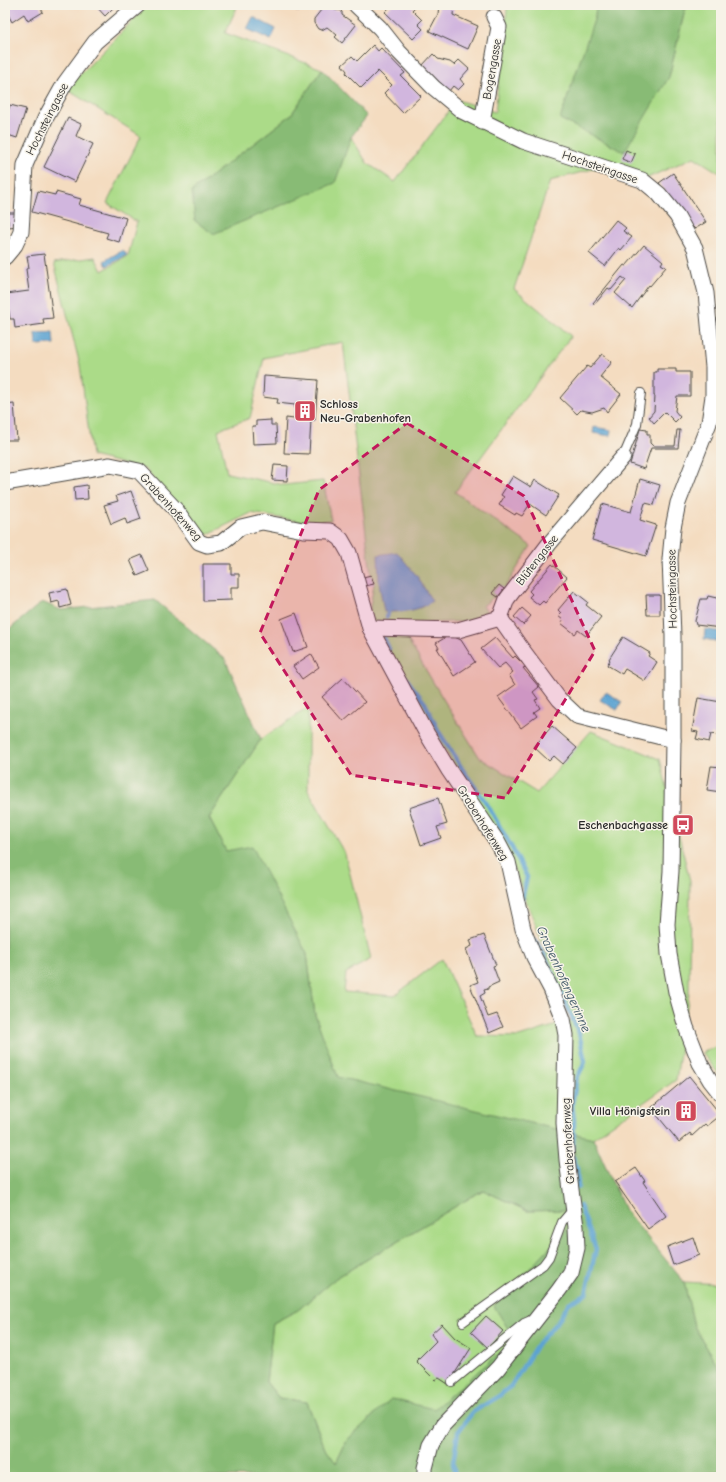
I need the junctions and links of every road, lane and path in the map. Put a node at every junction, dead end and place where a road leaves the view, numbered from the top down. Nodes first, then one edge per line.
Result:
1 (138, 5) edge
2 (356, 5) edge
3 (494, 16) dead end
4 (482, 122) junction
5 (5, 257) edge
6 (641, 393) dead end
7 (623, 457) joint
8 (5, 484) edge
9 (500, 618) junction
10 (370, 628) junction
11 (674, 740) junction
12 (721, 1094) edge
13 (573, 1209) junction
14 (539, 1316) junction
15 (463, 1322) dead end
16 (452, 1382) dead end
17 (425, 1477) edge

1 - 5 street, Hochsteingasse
2 - 4 street, Hochsteingasse
3 - 4 street, Bogengasse
4 - 11 street, Hochsteingasse
6 - 7 lane, Blütengasse
7 - 9 street, Blütengasse
8 - 10 street, Grabenhofenweg
9 - 10 street
9 - 11 street
10 - 13 street, Grabenhofenweg
11 - 12 street, Hochsteingasse
13 - 14 street, Grabenhofenweg
13 - 15 lane
14 - 16 lane
14 - 17 street, Grabenhofenweg

